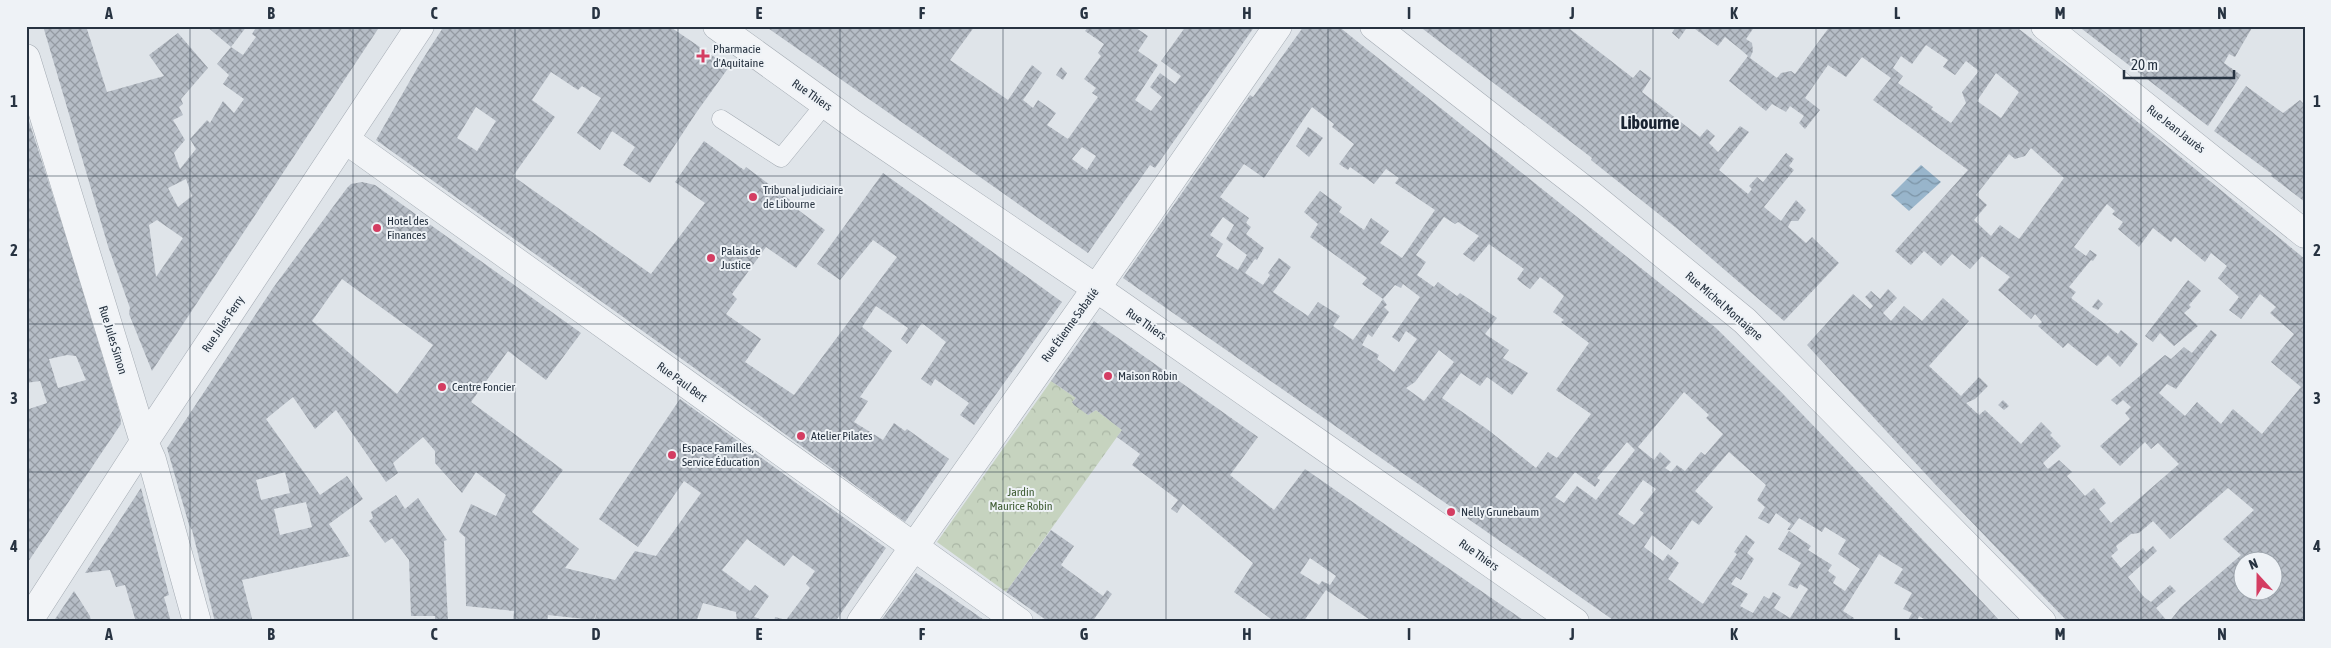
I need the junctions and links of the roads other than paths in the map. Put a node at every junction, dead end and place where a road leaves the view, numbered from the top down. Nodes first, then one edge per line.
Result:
1 (420, 26) edge
2 (717, 26) edge
3 (1278, 26) edge
4 (1374, 26) edge
5 (2045, 26) edge
6 (26, 58) edge
7 (825, 104) junction
8 (721, 119) dead end
9 (346, 140) junction
10 (2305, 234) edge
11 (1095, 290) junction
12 (144, 442) junction
13 (913, 547) junction
14 (28, 622) edge
15 (197, 622) edge
16 (861, 622) edge
17 (1019, 622) edge
18 (1575, 622) edge
19 (2042, 622) edge

1 - 9 street, Rue Jules Ferry
2 - 7 street, Rue Thiers
3 - 11 street, Rue Étienne Sabatié
4 - 19 street, Rue Michel Montaigne
5 - 10 street, Rue Jean Jaurès
6 - 12 street, Rue Jules Simon
7 - 8 lane
7 - 11 street, Rue Thiers
9 - 12 street, Rue Jules Ferry
9 - 13 street, Rue Paul Bert
11 - 13 street, Rue Étienne Sabatié
11 - 18 street, Rue Thiers
12 - 14 street, Rue Jules Ferry
12 - 15 street, Rue Jules Simon
13 - 16 street, Rue Étienne Sabatié
13 - 17 street, Rue Paul Bert

